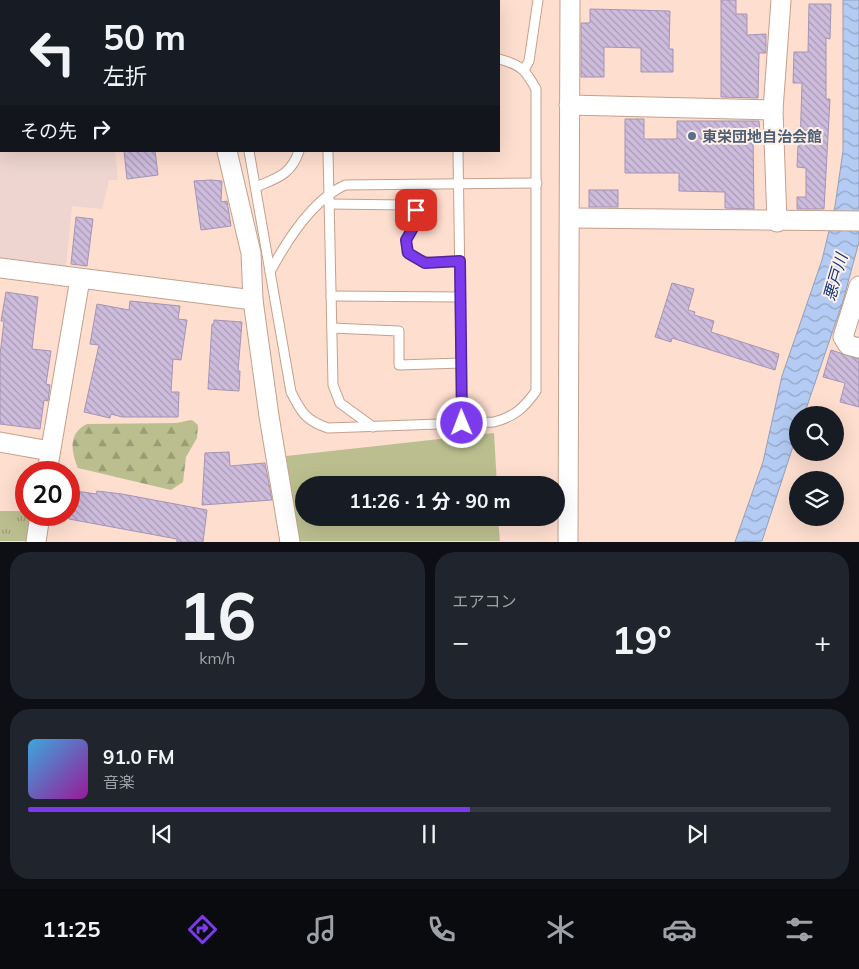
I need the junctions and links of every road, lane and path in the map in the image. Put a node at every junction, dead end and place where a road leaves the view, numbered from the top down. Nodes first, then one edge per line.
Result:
1 (538, 0) edge
2 (570, 0) edge
3 (781, 0) edge
4 (500, 59) edge
5 (524, 70) junction
6 (569, 105) junction
7 (773, 110) junction
8 (227, 152) edge
9 (249, 152) edge
10 (300, 152) edge
11 (328, 152) edge
12 (458, 152) edge
13 (459, 184) junction
14 (536, 184) junction
15 (256, 187) junction
16 (329, 192) junction
17 (329, 204) junction
18 (571, 218) junction
19 (859, 221) edge
20 (777, 222) junction
21 (460, 261) junction
22 (0, 268) edge
23 (270, 272) junction
24 (80, 279) junction
25 (859, 286) edge
26 (331, 296) junction
27 (460, 297) junction
28 (254, 300) junction
29 (332, 328) junction
30 (859, 348) edge
31 (461, 363) junction
32 (462, 423) junction
33 (373, 426) junction
34 (0, 442) edge
35 (50, 450) junction
36 (48, 461) edge
37 (38, 526) edge
38 (36, 542) edge
39 (290, 542) edge
40 (568, 542) edge

1 - 5 lane
2 - 6 street
3 - 7 street
4 - 5 lane
5 - 14 lane
6 - 7 street
6 - 18 street
7 - 20 street
8 - 28 street
9 - 15 lane
10 - 15 lane
11 - 16 lane
12 - 13 lane
13 - 14 lane
13 - 16 lane
13 - 21 lane
14 - 32 lane
15 - 23 lane
16 - 17 lane
16 - 23 lane
17 - 21 lane
17 - 26 lane
18 - 20 street
18 - 40 street
19 - 20 street
21 - 27 lane
22 - 24 street
23 - 33 lane
24 - 28 street
24 - 35 street
25 - 30 street
26 - 27 lane
26 - 29 lane
27 - 31 lane
28 - 39 street
29 - 31 lane
29 - 33 lane
31 - 32 lane
32 - 33 lane
34 - 35 street
35 - 36 street
37 - 38 street

